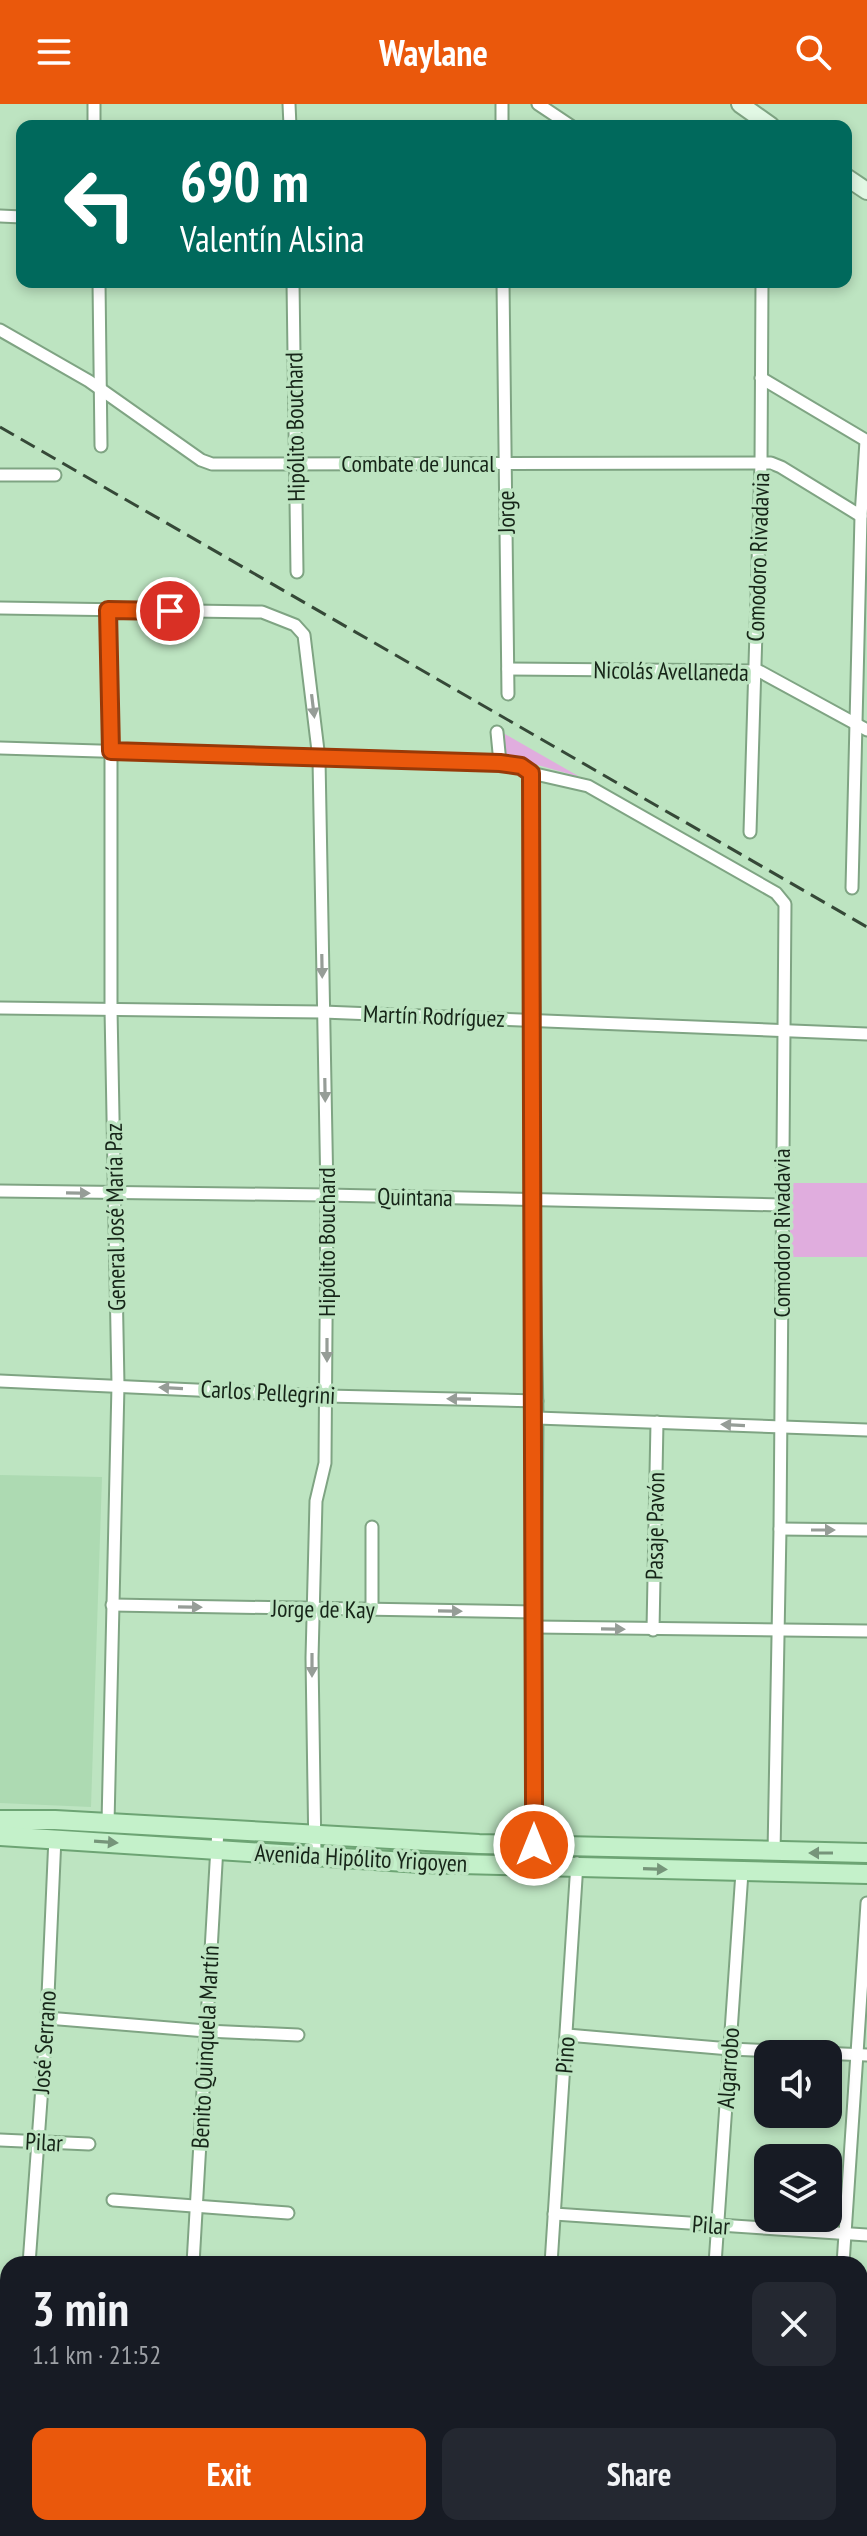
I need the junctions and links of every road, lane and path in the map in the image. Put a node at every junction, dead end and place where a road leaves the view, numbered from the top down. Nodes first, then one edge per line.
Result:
1 (538, 104) edge
2 (740, 104) edge
3 (562, 120) edge
4 (762, 120) edge
5 (99, 288) edge
6 (293, 288) edge
7 (503, 288) edge
8 (762, 288) edge
9 (0, 330) edge
10 (761, 378) junction
11 (101, 390) junction
12 (866, 441) edge
13 (101, 446) dead end
14 (296, 462) junction
15 (506, 463) junction
16 (761, 463) junction
17 (0, 475) edge
18 (55, 475) dead end
19 (861, 516) junction
20 (297, 572) dead end
21 (0, 608) edge
22 (108, 610) junction
23 (508, 669) junction
24 (755, 671) junction
25 (508, 694) dead end
26 (862, 727) edge
27 (497, 732) dead end
28 (0, 748) edge
29 (111, 751) junction
30 (319, 759) junction
31 (500, 763) junction
32 (531, 773) junction
33 (750, 832) dead end
34 (852, 888) dead end
35 (0, 1008) edge
36 (111, 1009) junction
37 (323, 1012) junction
38 (534, 1020) junction
39 (783, 1031) junction
40 (867, 1034) edge
41 (0, 1191) edge
42 (114, 1193) junction
43 (327, 1195) junction
44 (533, 1200) junction
45 (781, 1205) junction
46 (0, 1381) edge
47 (118, 1385) junction
48 (327, 1396) junction
49 (537, 1401) junction
50 (537, 1418) junction
51 (657, 1422) junction
52 (780, 1427) junction
53 (867, 1430) edge
54 (372, 1527) dead end
55 (780, 1529) junction
56 (867, 1530) edge
57 (112, 1605) junction
58 (314, 1610) junction
59 (372, 1610) junction
60 (534, 1612) junction
61 (535, 1627) junction
62 (653, 1630) junction
63 (778, 1631) junction
64 (867, 1631) edge
65 (0, 1820) edge
66 (108, 1823) junction
67 (218, 1829) junction
68 (55, 1830) junction
69 (0, 1836) edge
70 (534, 1845) junction
71 (314, 1846) junction
72 (578, 1846) junction
73 (216, 1849) junction
74 (774, 1853) junction
75 (867, 1853) edge
76 (577, 1866) junction
77 (742, 1872) junction
78 (867, 1874) edge
79 (867, 1903) edge
80 (47, 2018) junction
81 (206, 2031) junction
82 (298, 2035) dead end
83 (567, 2035) junction
84 (730, 2049) junction
85 (862, 2055) edge
86 (0, 2140) edge
87 (37, 2142) junction
88 (89, 2144) dead end
89 (113, 2200) dead end
90 (197, 2208) junction
91 (288, 2213) dead end
92 (554, 2214) junction
93 (717, 2226) junction
94 (845, 2233) junction
95 (867, 2235) edge
96 (30, 2256) edge
97 (194, 2256) edge
98 (551, 2256) edge
99 (715, 2256) edge
100 (844, 2256) edge
101 (696, 2536) edge
102 (722, 2536) edge

1 - 3 street
2 - 4 main road
5 - 11 street
6 - 14 street, Hipólito Bouchard
7 - 15 street, Jorge
8 - 10 street, Comodoro Rivadavia
9 - 11 street, Combate de Juncal
10 - 12 street
10 - 16 street, Comodoro Rivadavia
11 - 13 street
11 - 14 street, Combate de Juncal
12 - 19 street
14 - 15 street, Combate de Juncal
14 - 20 street, Hipólito Bouchard
15 - 16 street, Combate de Juncal
15 - 23 street, Jorge
16 - 19 street, Combate de Juncal
16 - 24 street, Comodoro Rivadavia
17 - 18 street
19 - 26 street
21 - 22 street
22 - 29 street, General José María Paz
22 -> 30 street, Hipólito Bouchard
23 - 24 street, Nicolás Avellaneda
23 - 25 street, Jorge
24 - 26 street, Nicolás Avellaneda
24 - 33 street, Comodoro Rivadavia
26 - 34 street
27 - 31 street
28 - 29 street, Comodoro Rivadavia
29 - 30 street, Comodoro Rivadavia
29 - 36 street, General José María Paz
30 - 31 street, Comodoro Rivadavia
30 -> 37 street, Hipólito Bouchard
31 - 32 street, Comodoro Rivadavia
32 - 38 street
32 - 39 street, Comodoro Rivadavia
35 - 36 street, Martín Rodríguez
36 - 37 street, Martín Rodríguez
36 - 42 street, General José María Paz
37 - 38 street, Martín Rodríguez
37 -> 43 street, Hipólito Bouchard
38 - 39 street, Martín Rodríguez
38 - 44 street
39 - 40 street, Martín Rodríguez
39 - 45 street, Comodoro Rivadavia
41 -> 42 street, Quintana
42 - 43 street, Quintana
42 - 47 street, General José María Paz
43 - 44 street, Quintana
43 -> 48 street, Hipólito Bouchard
44 - 45 street, Quintana
44 - 49 street
45 - 52 street, Comodoro Rivadavia
46 - 47 street, Carlos Pellegrini
48 -> 47 street, Carlos Pellegrini
47 - 57 street, General José María Paz
49 -> 48 street, Carlos Pellegrini
48 - 58 street, Hipólito Bouchard
49 - 50 street
50 - 51 street
50 - 60 street
52 -> 51 street
51 - 62 street, Pasaje Pavón
52 - 53 street
52 - 55 street, Comodoro Rivadavia
54 - 59 street
55 -> 56 street
55 - 63 street, Comodoro Rivadavia
57 -> 58 street, Jorge de Kay
57 - 66 street, General José María Paz
58 - 59 street, Jorge de Kay
58 -> 71 street, Hipólito Bouchard
59 -> 60 street, Jorge de Kay
60 - 61 street
61 -> 62 street
61 - 70 street
62 - 63 street
63 - 64 street
63 - 74 street, Comodoro Rivadavia
65 - 68 main road, Avenida Hipólito Yrigoyen
66 - 67 main road, Avenida Hipólito Yrigoyen
66 - 68 main road, Avenida Hipólito Yrigoyen
67 - 71 main road, Avenida Hipólito Yrigoyen
67 - 73 street, Benito Quinquela Martín
68 - 69 main road, Avenida Hipólito Yrigoyen
68 -> 73 main road, Avenida Hipólito Yrigoyen
68 - 80 street, José Serrano
70 - 71 main road, Avenida Hipólito Yrigoyen
70 - 72 main road, Avenida Hipólito Yrigoyen
71 - 73 main road, Avenida Hipólito Yrigoyen
71 - 76 main road, Avenida Hipólito Yrigoyen
72 - 74 main road, Avenida Hipólito Yrigoyen
72 - 76 street, Pino
73 - 81 street, Benito Quinquela Martín
75 -> 74 main road, Avenida Hipólito Yrigoyen
76 -> 77 main road, Avenida Hipólito Yrigoyen
76 - 83 street, Pino
77 - 78 main road, Avenida Hipólito Yrigoyen
77 - 84 street, Algarrobo
79 - 85 street
80 - 81 street
80 - 87 street, José Serrano
81 - 82 street
81 - 90 street, Benito Quinquela Martín
83 - 84 street
83 - 92 street, Pino
84 - 85 street
84 - 93 street, Algarrobo
85 - 94 street
86 - 87 street, Pilar
87 - 88 street, Pilar
87 - 96 street, José Serrano
89 - 90 street
90 - 91 street
90 - 97 street, Benito Quinquela Martín
92 - 93 street, Pilar
92 - 98 street, Pino
93 - 94 street, Pilar
93 - 99 street, Algarrobo
94 - 95 street, Pilar
94 - 100 street
101 - 102 street

